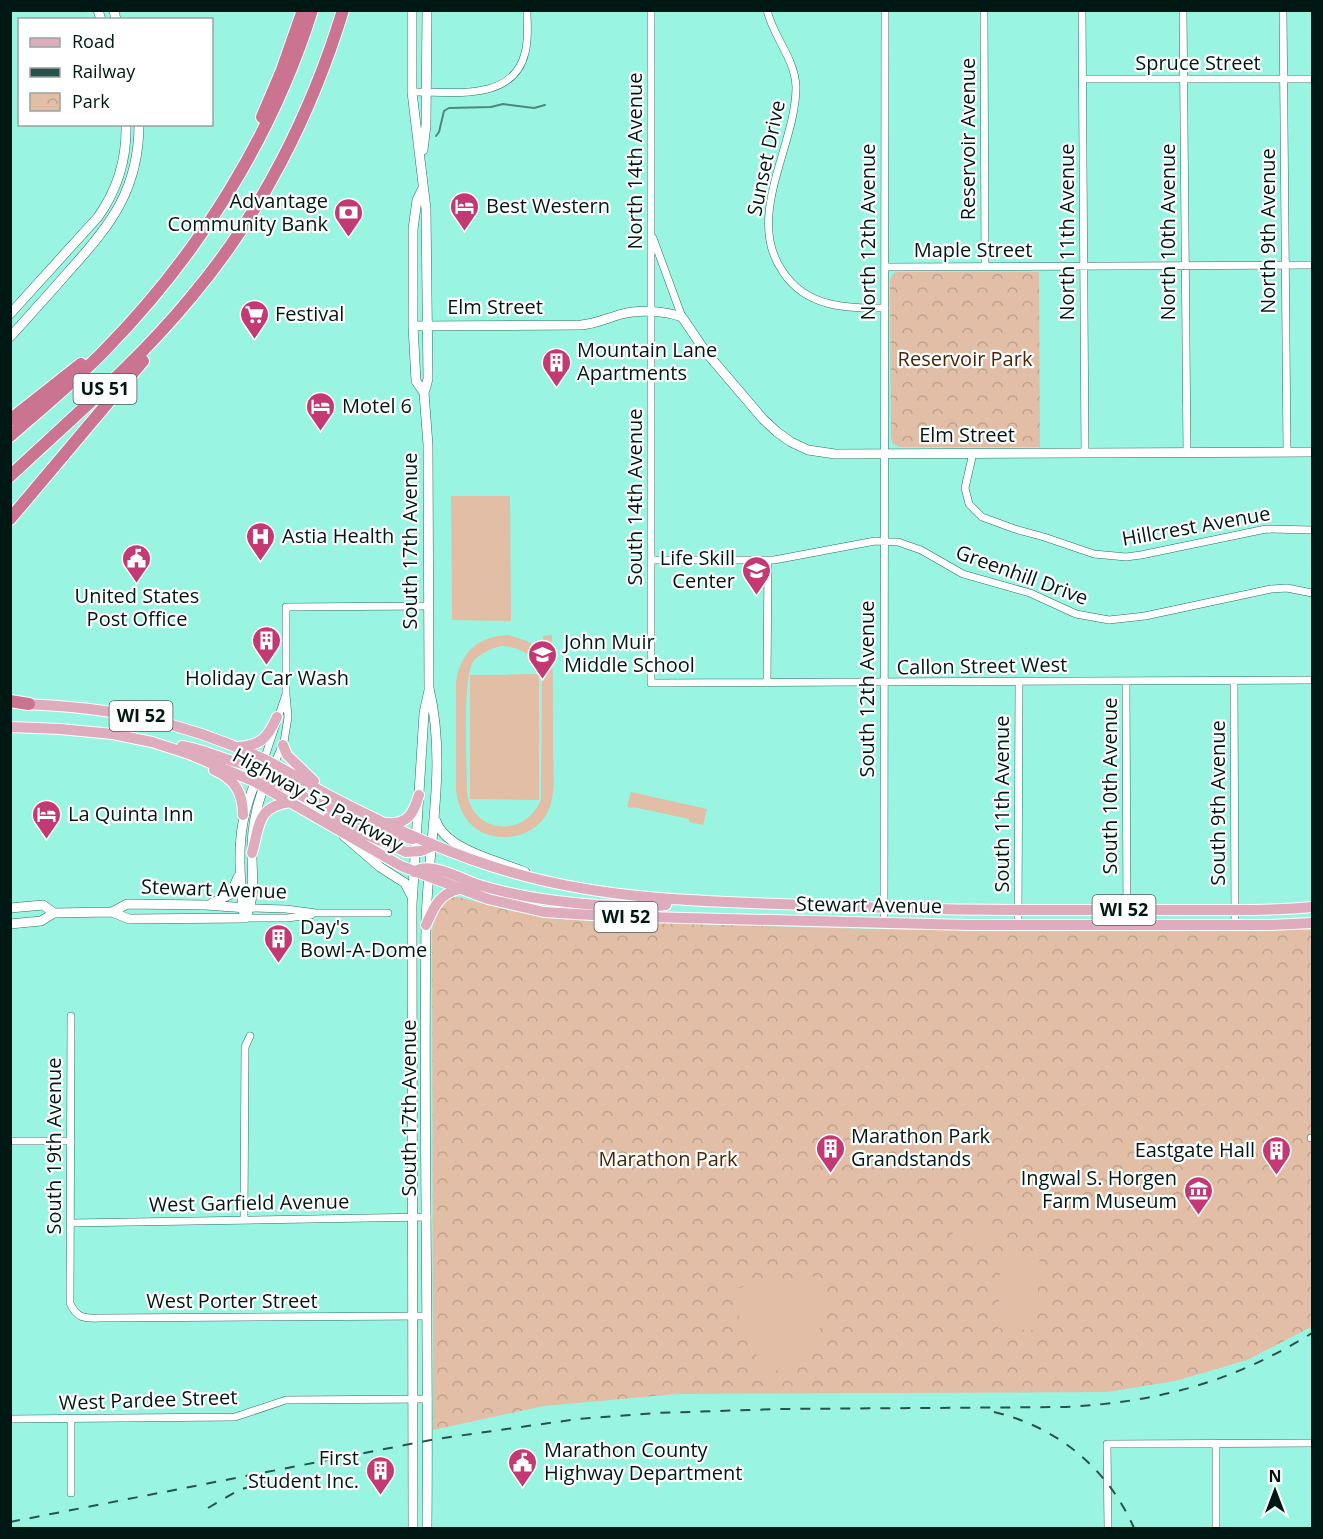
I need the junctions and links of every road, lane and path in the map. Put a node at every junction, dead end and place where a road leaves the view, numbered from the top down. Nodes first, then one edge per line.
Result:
1 (303, 10) edge
2 (312, 10) edge
3 (343, 10) edge
4 (412, 10) edge
5 (427, 10) edge
6 (527, 10) edge
7 (651, 10) edge
8 (766, 10) edge
9 (885, 10) edge
10 (984, 10) edge
11 (1082, 10) edge
12 (1183, 10) edge
13 (1283, 10) edge
14 (1083, 79) junction
15 (1184, 79) junction
16 (1284, 79) junction
17 (1312, 79) edge
18 (412, 92) junction
19 (426, 92) junction
20 (126, 126) edge
21 (139, 126) edge
22 (422, 162) junction
23 (238, 174) junction
24 (423, 188) junction
25 (652, 234) junction
26 (1185, 265) junction
27 (1285, 265) junction
28 (1312, 265) edge
29 (1084, 266) junction
30 (885, 267) junction
31 (985, 267) junction
32 (157, 291) junction
33 (193, 295) junction
34 (885, 308) junction
35 (652, 312) junction
36 (10, 314) edge
37 (682, 317) junction
38 (413, 326) junction
39 (427, 326) junction
40 (10, 337) edge
41 (424, 393) junction
42 (10, 420) edge
43 (10, 436) edge
44 (1187, 452) junction
45 (1287, 452) junction
46 (1312, 452) edge
47 (973, 453) junction
48 (1085, 453) junction
49 (884, 454) junction
50 (10, 476) edge
51 (10, 519) edge
52 (1312, 530) edge
53 (884, 541) junction
54 (651, 560) junction
55 (768, 560) junction
56 (1312, 592) edge
57 (429, 606) junction
58 (1312, 680) edge
59 (1019, 681) junction
60 (1126, 681) junction
61 (1234, 681) junction
62 (651, 683) joint
63 (767, 683) junction
64 (884, 683) junction
65 (429, 688) junction
66 (286, 694) junction
67 (10, 703) edge
68 (28, 704) joint
69 (277, 717) junction
70 (10, 728) edge
71 (158, 744) junction
72 (283, 745) junction
73 (237, 747) junction
74 (177, 750) junction
75 (267, 764) junction
76 (262, 783) junction
77 (420, 795) junction
78 (330, 796) junction
79 (290, 802) junction
80 (310, 813) junction
81 (243, 815) junction
82 (435, 819) junction
83 (384, 822) junction
84 (333, 827) junction
85 (416, 838) junction
86 (433, 846) junction
87 (416, 852) junction
88 (252, 853) junction
89 (240, 871) junction
90 (414, 872) junction
91 (431, 873) junction
92 (549, 883) junction
93 (459, 889) junction
94 (688, 902) junction
95 (207, 905) junction
96 (412, 905) junction
97 (1312, 907) edge
98 (10, 908) edge
99 (246, 908) junction
100 (884, 909) junction
101 (1018, 910) junction
102 (1127, 910) junction
103 (1235, 910) junction
104 (111, 912) junction
105 (54, 913) junction
106 (316, 913) junction
107 (388, 913) dead end
108 (245, 918) junction
109 (1312, 922) edge
110 (10, 924) edge
111 (884, 924) junction
112 (426, 925) junction
113 (1235, 925) junction
114 (1018, 926) junction
115 (1127, 926) junction
116 (71, 1016) dead end
117 (250, 1036) dead end
118 (10, 1141) edge
119 (71, 1141) junction
120 (413, 1217) junction
121 (427, 1217) junction
122 (244, 1219) junction
123 (71, 1223) junction
124 (70, 1276) joint
125 (413, 1316) junction
126 (427, 1316) junction
127 (413, 1399) junction
128 (428, 1399) junction
129 (10, 1419) edge
130 (71, 1419) junction
131 (1312, 1443) edge
132 (1216, 1444) junction
133 (71, 1494) dead end
134 (412, 1528) edge
135 (427, 1528) edge
136 (1108, 1528) edge
137 (1216, 1528) edge

1 - 23 highway
2 - 23 highway, US 51
3 - 33 highway, US 51
4 - 18 main road
5 - 19 main road
6 - 19 street
7 - 25 street, North 14th Avenue
8 - 34 street, Sunset Drive
9 - 30 street, North 12th Avenue
10 - 31 street, Reservoir Avenue
11 - 14 street, North 11th Avenue
12 - 15 street, North 10th Avenue
13 - 16 street, North 9th Avenue
14 - 15 street, Spruce Street
14 - 29 street, North 11th Avenue
15 - 16 street, Spruce Street
15 - 26 street, North 10th Avenue
16 - 17 street, Spruce Street
16 - 27 street, North 9th Avenue
18 - 19 street
18 - 22 main road
19 - 22 main road
20 - 36 main road
21 - 40 main road
22 - 24 main road
23 - 32 highway, US 51
24 - 38 main road, South 17th Avenue
24 - 39 main road, South 17th Avenue
25 - 35 street, North 14th Avenue
25 - 37 street, Elm Street
26 - 27 street, Maple Street
26 - 29 street, Maple Street
26 - 44 street, North 10th Avenue
27 - 28 street, Maple Street
27 - 45 street, North 9th Avenue
29 - 31 street, Maple Street
29 - 48 street, North 11th Avenue
30 - 31 street, Maple Street
30 - 34 street, North 12th Avenue
32 - 42 highway
32 - 43 highway, US 51
33 - 50 highway, US 51
33 - 51 highway
34 - 49 street, North 12th Avenue
35 - 37 main road, Elm Street
35 - 39 main road, Elm Street
35 - 54 street, South 14th Avenue
37 - 49 main road, Elm Street
38 - 39 main road, Elm Street
38 - 41 main road, South 17th Avenue
39 - 41 main road, South 17th Avenue
41 - 57 main road, South 17th Avenue
44 - 45 main road, Elm Street
44 - 48 main road, Elm Street
45 - 46 main road, Elm Street
47 - 48 main road, Elm Street
47 - 49 main road, Elm Street
47 - 52 street, Hillcrest Avenue
49 - 53 street, South 12th Avenue
53 - 55 street, Greenhill Drive
53 - 56 street, Greenhill Drive
53 - 64 street, South 12th Avenue
54 - 55 street, Greenhill Drive
54 - 62 street, South 14th Avenue
55 - 63 street
57 - 65 main road, South 17th Avenue
57 - 66 street
58 - 61 street, Callon Street West
59 - 60 street, Callon Street West
59 - 64 street, Callon Street West
59 - 101 street, South 11th Avenue
60 - 61 street, Callon Street West
60 - 102 street, South 10th Avenue
61 - 103 street, South 9th Avenue
62 - 63 street, Callon Street West
63 - 64 street, Callon Street West
64 - 100 street, South 12th Avenue
65 - 77 main road, South 17th Avenue
65 - 82 main road, South 17th Avenue
66 - 69 street
66 - 72 street
67 - 68 highway
68 - 73 main road, Highway 52 Parkway / WI 52
69 - 73 main road
69 - 75 street
70 - 71 main road, Highway 52 Parkway / WI 52
71 - 74 main road, Highway 52 Parkway / WI 52
71 - 75 main road
72 - 75 street
72 - 78 main road
73 - 75 main road, Highway 52 Parkway / WI 52
74 - 76 main road, Highway 52 Parkway / WI 52
74 - 81 main road
75 - 76 main road
75 - 78 main road, Highway 52 Parkway / WI 52
76 - 79 main road, Highway 52 Parkway / WI 52
76 - 81 main road
76 - 85 main road
76 - 88 main road
77 - 83 main road
77 - 85 main road, South 17th Avenue
78 - 83 main road, Highway 52 Parkway / WI 52
79 - 80 main road, Highway 52 Parkway / WI 52
79 - 88 main road
80 - 84 main road, Highway 52 Parkway / WI 52
80 - 87 main road
81 - 89 main road
82 - 86 main road, South 17th Avenue
82 - 92 main road
83 - 85 main road, Highway 52 Parkway / WI 52
84 - 90 main road, Highway 52 Parkway / WI 52
84 - 96 main road
85 - 86 main road, Highway 52 Parkway / WI 52
85 - 87 main road, South 17th Avenue
86 - 87 main road
86 - 91 main road, South 17th Avenue
86 - 92 main road, Stewart Avenue / WI 52
87 - 90 main road, South 17th Avenue
88 - 99 main road
89 - 95 main road
89 - 99 main road
90 - 91 main road, Highway 52 Parkway / WI 52
90 - 96 main road, South 17th Avenue
91 - 93 main road, Stewart Avenue / WI 52
91 - 94 main road
91 - 112 main road, South 17th Avenue
92 - 94 main road, Stewart Avenue / WI 52
93 - 111 main road, Stewart Avenue / WI 52
93 - 112 main road
94 - 100 main road, Stewart Avenue / WI 52
95 - 99 main road, Stewart Avenue
95 - 104 main road, Stewart Avenue
96 - 120 main road, South 17th Avenue
97 - 103 main road, Stewart Avenue / WI 52
98 - 105 main road, Stewart Avenue
99 - 106 street, Stewart Avenue
99 - 108 main road
100 - 101 main road, Stewart Avenue / WI 52
100 - 111 street, South 12th Avenue
101 - 102 main road, Stewart Avenue / WI 52
101 - 114 street, South 11th Avenue
102 - 103 main road, Stewart Avenue / WI 52
102 - 115 street, South 10th Avenue
103 - 113 street, South 9th Avenue
104 - 105 main road, Stewart Avenue
104 - 108 main road, Stewart Avenue
105 - 110 main road, Stewart Avenue
106 - 107 street, Stewart Avenue
106 - 108 street, Stewart Avenue
109 - 113 main road, Stewart Avenue / WI 52
111 - 114 main road, Stewart Avenue / WI 52
112 - 121 main road, South 17th Avenue
113 - 115 main road, Stewart Avenue / WI 52
114 - 115 main road, Stewart Avenue / WI 52
116 - 119 street, South 19th Avenue
117 - 122 street
118 - 119 street
119 - 123 street, South 19th Avenue
120 - 121 street, West Garfield Avenue
120 - 122 street, West Garfield Avenue
120 - 125 main road, South 17th Avenue
121 - 126 main road, South 17th Avenue
122 - 123 street, West Garfield Avenue
123 - 124 street, South 19th Avenue
124 - 125 street, West Porter Street
125 - 126 street, West Porter Street
125 - 127 main road, South 17th Avenue
126 - 128 main road, South 17th Avenue
127 - 128 street, West Pardee Street
127 - 130 street, West Pardee Street
127 - 134 main road, South 17th Avenue
128 - 135 main road, South 17th Avenue
129 - 130 street, West Pardee Street
130 - 133 street
131 - 132 street
132 - 136 street
132 - 137 street

